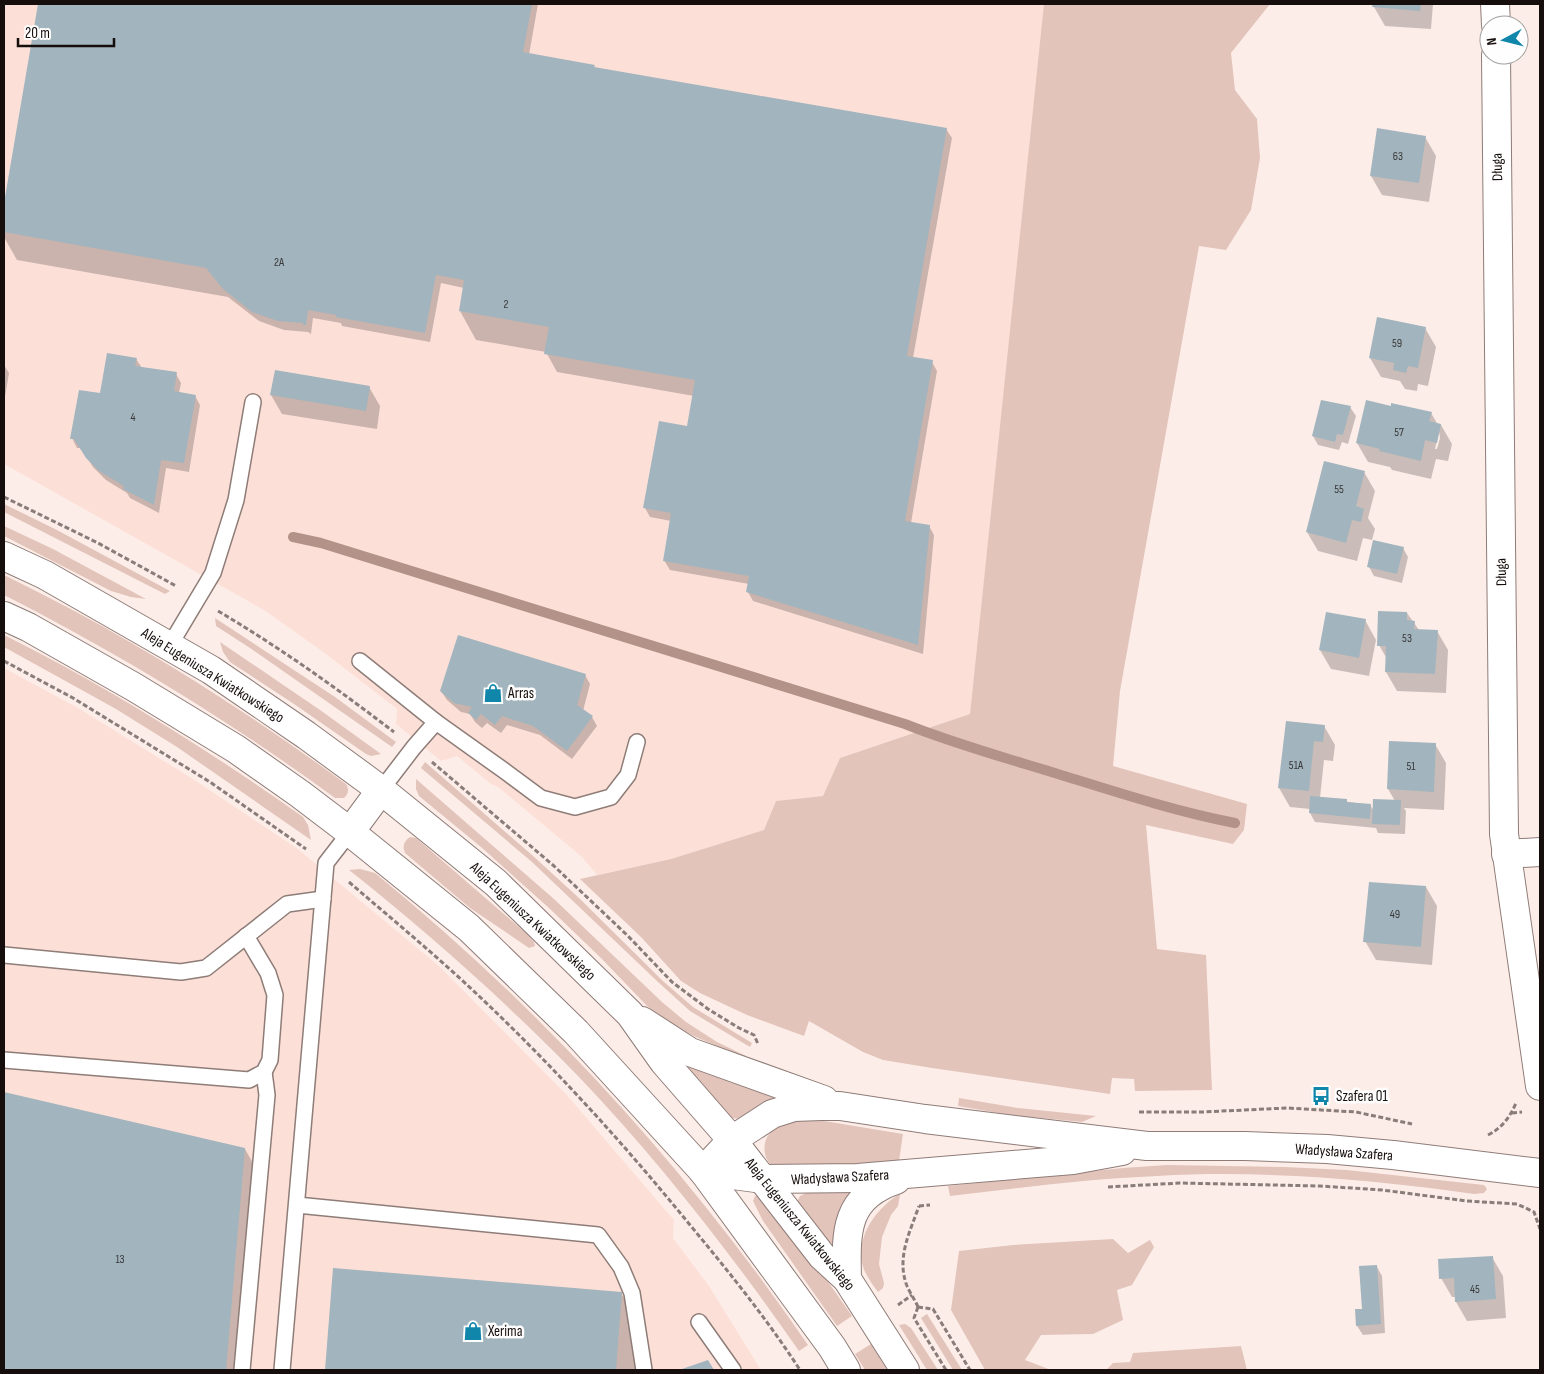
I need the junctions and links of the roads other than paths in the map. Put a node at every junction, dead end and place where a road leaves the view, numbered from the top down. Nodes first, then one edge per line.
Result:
1 (1496, 65) edge
2 (253, 402) dead end
3 (4, 556) edge
4 (4, 616) edge
5 (170, 646) junction
6 (360, 661) dead end
7 (436, 722) junction
8 (637, 742) dead end
9 (381, 790) junction
10 (350, 832) junction
11 (1540, 852) edge
12 (1506, 854) junction
13 (323, 899) junction
14 (246, 936) junction
15 (4, 955) edge
16 (630, 1014) junction
17 (4, 1060) edge
18 (264, 1072) junction
19 (1528, 1092) edge
20 (840, 1106) junction
21 (732, 1140) junction
22 (1147, 1146) junction
23 (703, 1171) junction
24 (926, 1172) junction
25 (1540, 1173) edge
26 (763, 1179) junction
27 (297, 1205) junction
28 (847, 1280) junction
29 (699, 1322) dead end
30 (242, 1370) edge
31 (282, 1370) edge
32 (644, 1370) edge
33 (733, 1370) edge
34 (846, 1370) edge
35 (905, 1370) edge

1 - 12 street, Długa
2 - 5 lane
3 - 5 street, Aleja Eugeniusza Kwiatkowskiego
4 - 10 street
5 - 9 street, Aleja Eugeniusza Kwiatkowskiego
6 - 7 lane
7 - 8 lane
7 - 9 lane
9 - 10 street
9 - 16 street, Aleja Eugeniusza Kwiatkowskiego
10 - 13 lane
10 - 23 street
11 - 12 street
12 - 19 street, Długa
13 - 14 lane
13 - 27 lane
14 - 15 lane
14 - 18 lane
16 - 20 street, Władysława Szafera
16 - 21 street, Aleja Eugeniusza Kwiatkowskiego
17 - 18 lane
18 - 30 lane
20 - 21 street, Władysława Szafera
20 - 22 street, Władysława Szafera
21 - 23 street, Władysława Szafera
21 - 26 street, Aleja Eugeniusza Kwiatkowskiego
22 - 24 street, Władysława Szafera
22 - 25 street, Władysława Szafera
23 - 26 street, Władysława Szafera
23 - 34 street
24 - 26 street, Władysława Szafera
24 - 28 street, Władysława Szafera
26 - 28 street, Aleja Eugeniusza Kwiatkowskiego
27 - 31 lane
27 - 32 lane
28 - 35 street, Aleja Eugeniusza Kwiatkowskiego
29 - 33 lane

